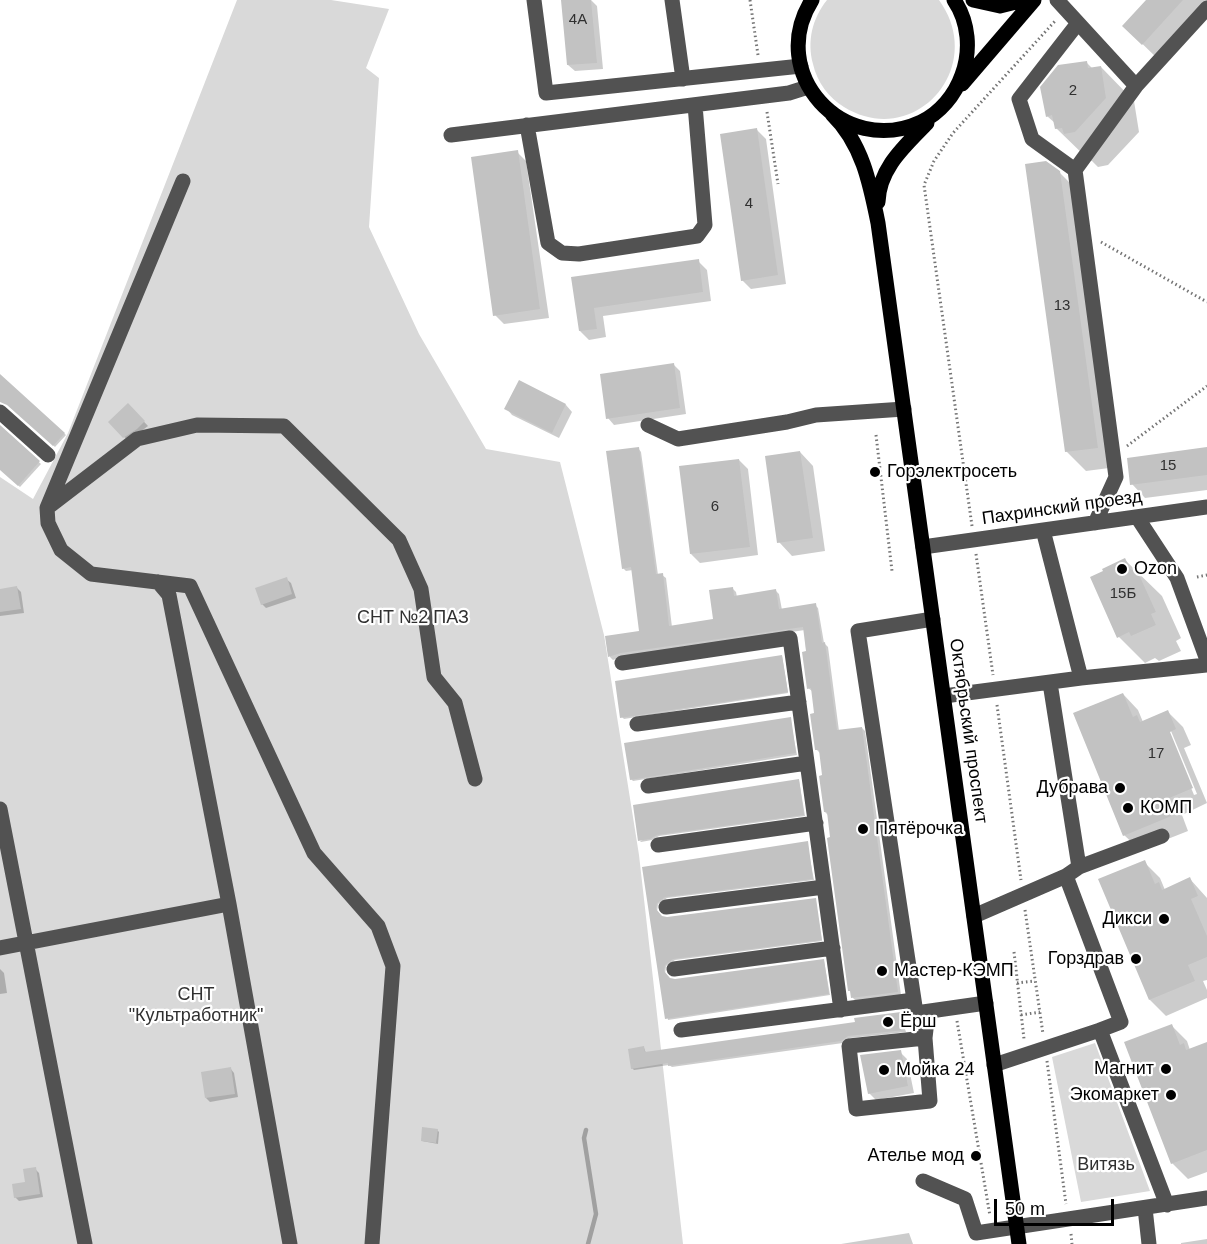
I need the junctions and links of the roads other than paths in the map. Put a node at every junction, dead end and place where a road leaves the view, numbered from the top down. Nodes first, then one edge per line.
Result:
1 (534, 0) edge
2 (672, 0) edge
3 (812, 0) edge
4 (954, 0) edge
5 (973, 0) edge
6 (1024, 0) edge
7 (1034, 0) edge
8 (1061, 4) edge
9 (1207, 8) edge
10 (1078, 23) junction
11 (801, 66) junction
12 (683, 79) junction
13 (1136, 86) junction
14 (808, 87) junction
15 (945, 104) junction
16 (695, 105) junction
17 (832, 114) junction
18 (526, 125) junction
19 (451, 135) dead end
20 (1075, 170) junction
21 (183, 181) dead end
22 (878, 223) junction
23 (904, 409) junction
24 (0, 412) edge
25 (648, 425) dead end
26 (48, 455) dead end
27 (1207, 507) edge
28 (47, 508) junction
29 (1137, 517) junction
30 (1095, 523) junction
31 (1043, 530) junction
32 (923, 547) junction
33 (158, 582) junction
34 (933, 619) junction
35 (1207, 660) edge
36 (622, 663) dead end
37 (1207, 665) edge
38 (1080, 678) junction
39 (1050, 683) junction
40 (944, 696) junction
41 (799, 702) junction
42 (637, 724) dead end
43 (807, 763) junction
44 (474, 779) dead end
45 (648, 786) dead end
46 (0, 809) edge
47 (816, 823) junction
48 (1162, 836) dead end
49 (658, 845) dead end
50 (1073, 872) junction
51 (824, 887) junction
52 (230, 904) junction
53 (666, 906) dead end
54 (974, 916) junction
55 (26, 943) junction
56 (0, 948) edge
57 (833, 948) junction
58 (674, 969) dead end
59 (914, 1000) junction
60 (986, 1003) junction
61 (841, 1010) junction
62 (927, 1012) junction
63 (681, 1030) dead end
64 (1100, 1030) junction
65 (925, 1038) junction
66 (994, 1065) junction
67 (923, 1180) dead end
68 (1207, 1198) edge
69 (1167, 1205) junction
70 (1145, 1208) junction
71 (1017, 1227) junction
72 (976, 1239) edge
73 (85, 1244) edge
74 (290, 1244) edge
75 (372, 1244) edge
76 (1019, 1244) edge
77 (1149, 1244) edge

1 - 12 street
2 - 12 street
3 - 11 main road
4 - 15 main road
5 - 6 main road
7 - 15 main road, Октябрьский проспект
8 - 10 street
9 - 13 street
10 - 13 street
10 - 20 street
11 - 12 street
11 - 14 main road
13 - 20 street
14 - 16 street
14 - 17 main road, Октябрьский проспект
15 - 17 main road
15 - 22 main road, Октябрьский проспект
16 - 18 street
16 - 18 street
17 - 22 main road, Октябрьский проспект
18 - 19 street
20 - 30 street
21 - 28 street
22 - 23 main road, Октябрьский проспект
23 - 25 street
23 - 32 main road, Октябрьский проспект
24 - 26 street
27 - 29 street, Пахринский проезд
28 - 33 street
28 - 44 street
29 - 30 street, Пахринский проезд
29 - 35 street
30 - 31 street, Пахринский проезд
31 - 32 street, Пахринский проезд
31 - 38 street
32 - 34 main road, Октябрьский проспект
33 - 52 street
33 - 75 street
34 - 40 main road, Октябрьский проспект
34 - 59 street
36 - 41 street
37 - 38 street
38 - 39 street
39 - 40 street
39 - 50 street
40 - 54 main road, Октябрьский проспект
41 - 42 street
41 - 43 street
43 - 45 street
43 - 47 street
46 - 55 street
47 - 49 street
47 - 51 street
48 - 50 street
50 - 54 street
50 - 64 street
51 - 53 street
51 - 57 street
52 - 55 street
52 - 74 street
54 - 60 main road, Октябрьский проспект
55 - 56 street
55 - 73 street
57 - 58 street
57 - 61 street
59 - 61 street
59 - 62 street
60 - 62 street
60 - 66 main road, Октябрьский проспект
61 - 63 street
62 - 65 street
64 - 66 street
64 - 69 street
65 - 65 street
66 - 71 main road, Октябрьский проспект
67 - 72 street
68 - 69 street
69 - 70 street
70 - 71 street
70 - 77 street
71 - 72 street
71 - 76 main road, Октябрьский проспект

